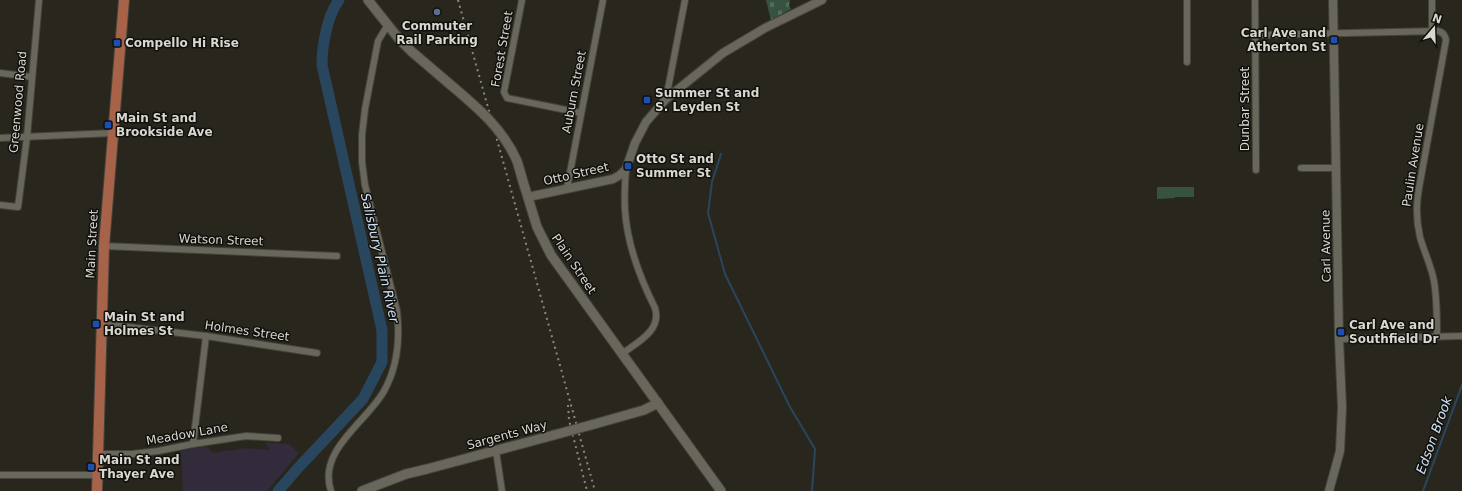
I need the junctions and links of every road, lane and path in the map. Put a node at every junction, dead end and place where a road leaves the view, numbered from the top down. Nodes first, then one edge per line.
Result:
1 (39, 0) edge
2 (124, 0) edge
3 (368, 0) edge
4 (522, 0) edge
5 (603, 0) edge
6 (685, 0) edge
7 (822, 0) edge
8 (1187, 0) edge
9 (1255, 0) edge
10 (1333, 0) edge
11 (1432, 0) edge
12 (387, 26) junction
13 (1432, 31) junction
14 (1334, 33) junction
15 (1255, 35) junction
16 (1187, 62) dead end
17 (0, 73) edge
18 (32, 76) junction
19 (666, 99) junction
20 (581, 113) junction
21 (113, 133) junction
22 (27, 137) junction
23 (0, 138) edge
24 (1302, 168) dead end
25 (1336, 168) junction
26 (626, 169) junction
27 (1256, 170) dead end
28 (567, 188) junction
29 (528, 197) junction
30 (0, 205) edge
31 (104, 246) junction
32 (337, 256) dead end
33 (102, 324) junction
34 (206, 336) junction
35 (1437, 336) junction
36 (1462, 336) edge
37 (1339, 339) junction
38 (317, 352) dead end
39 (623, 353) junction
40 (658, 402) junction
41 (278, 438) dead end
42 (193, 444) junction
43 (496, 451) junction
44 (98, 454) junction
45 (0, 475) edge
46 (98, 475) junction
47 (97, 491) edge
48 (331, 491) edge
49 (362, 491) edge
50 (502, 491) edge
51 (721, 491) edge
52 (1329, 491) edge

1 - 18 street, Greenwood Road
2 - 21 main road, Main Street
3 - 12 main road, Plain Street
4 - 20 street, Forest Street
5 - 20 street, Auburn Street
6 - 19 street
7 - 19 street
8 - 16 street
9 - 15 street, Dunbar Street
10 - 14 street, Carl Avenue
11 - 13 street
12 - 29 main road, Plain Street, bridge
12 - 48 street
13 - 14 street
13 - 35 street, Paulin Avenue
14 - 15 street
14 - 25 street, Carl Avenue
15 - 27 street, Dunbar Street
17 - 18 street
18 - 22 street, Greenwood Road
19 - 26 street
20 - 28 street, Auburn Street
21 - 22 street
21 - 31 main road, Main Street
22 - 23 street
22 - 30 street, Greenwood Road
24 - 25 street
25 - 37 street, Carl Avenue
26 - 28 street, Otto Street
26 - 39 street
28 - 29 street, Otto Street
29 - 39 main road, Plain Street
31 - 32 street, Watson Street
31 - 33 main road, Main Street
33 - 34 street, Holmes Street
33 - 44 main road, Main Street
34 - 38 street, Holmes Street
34 - 42 street
35 - 36 street
35 - 37 street
37 - 52 street, Carl Avenue
39 - 40 main road, Plain Street
40 - 43 main road, Sargents Way, bridge
40 - 51 main road, Plain Street
41 - 42 street, Meadow Lane
42 - 44 street, Meadow Lane
43 - 49 main road, Sargents Way
43 - 50 street
44 - 46 main road, Main Street
45 - 46 street
46 - 47 main road, Main Street

